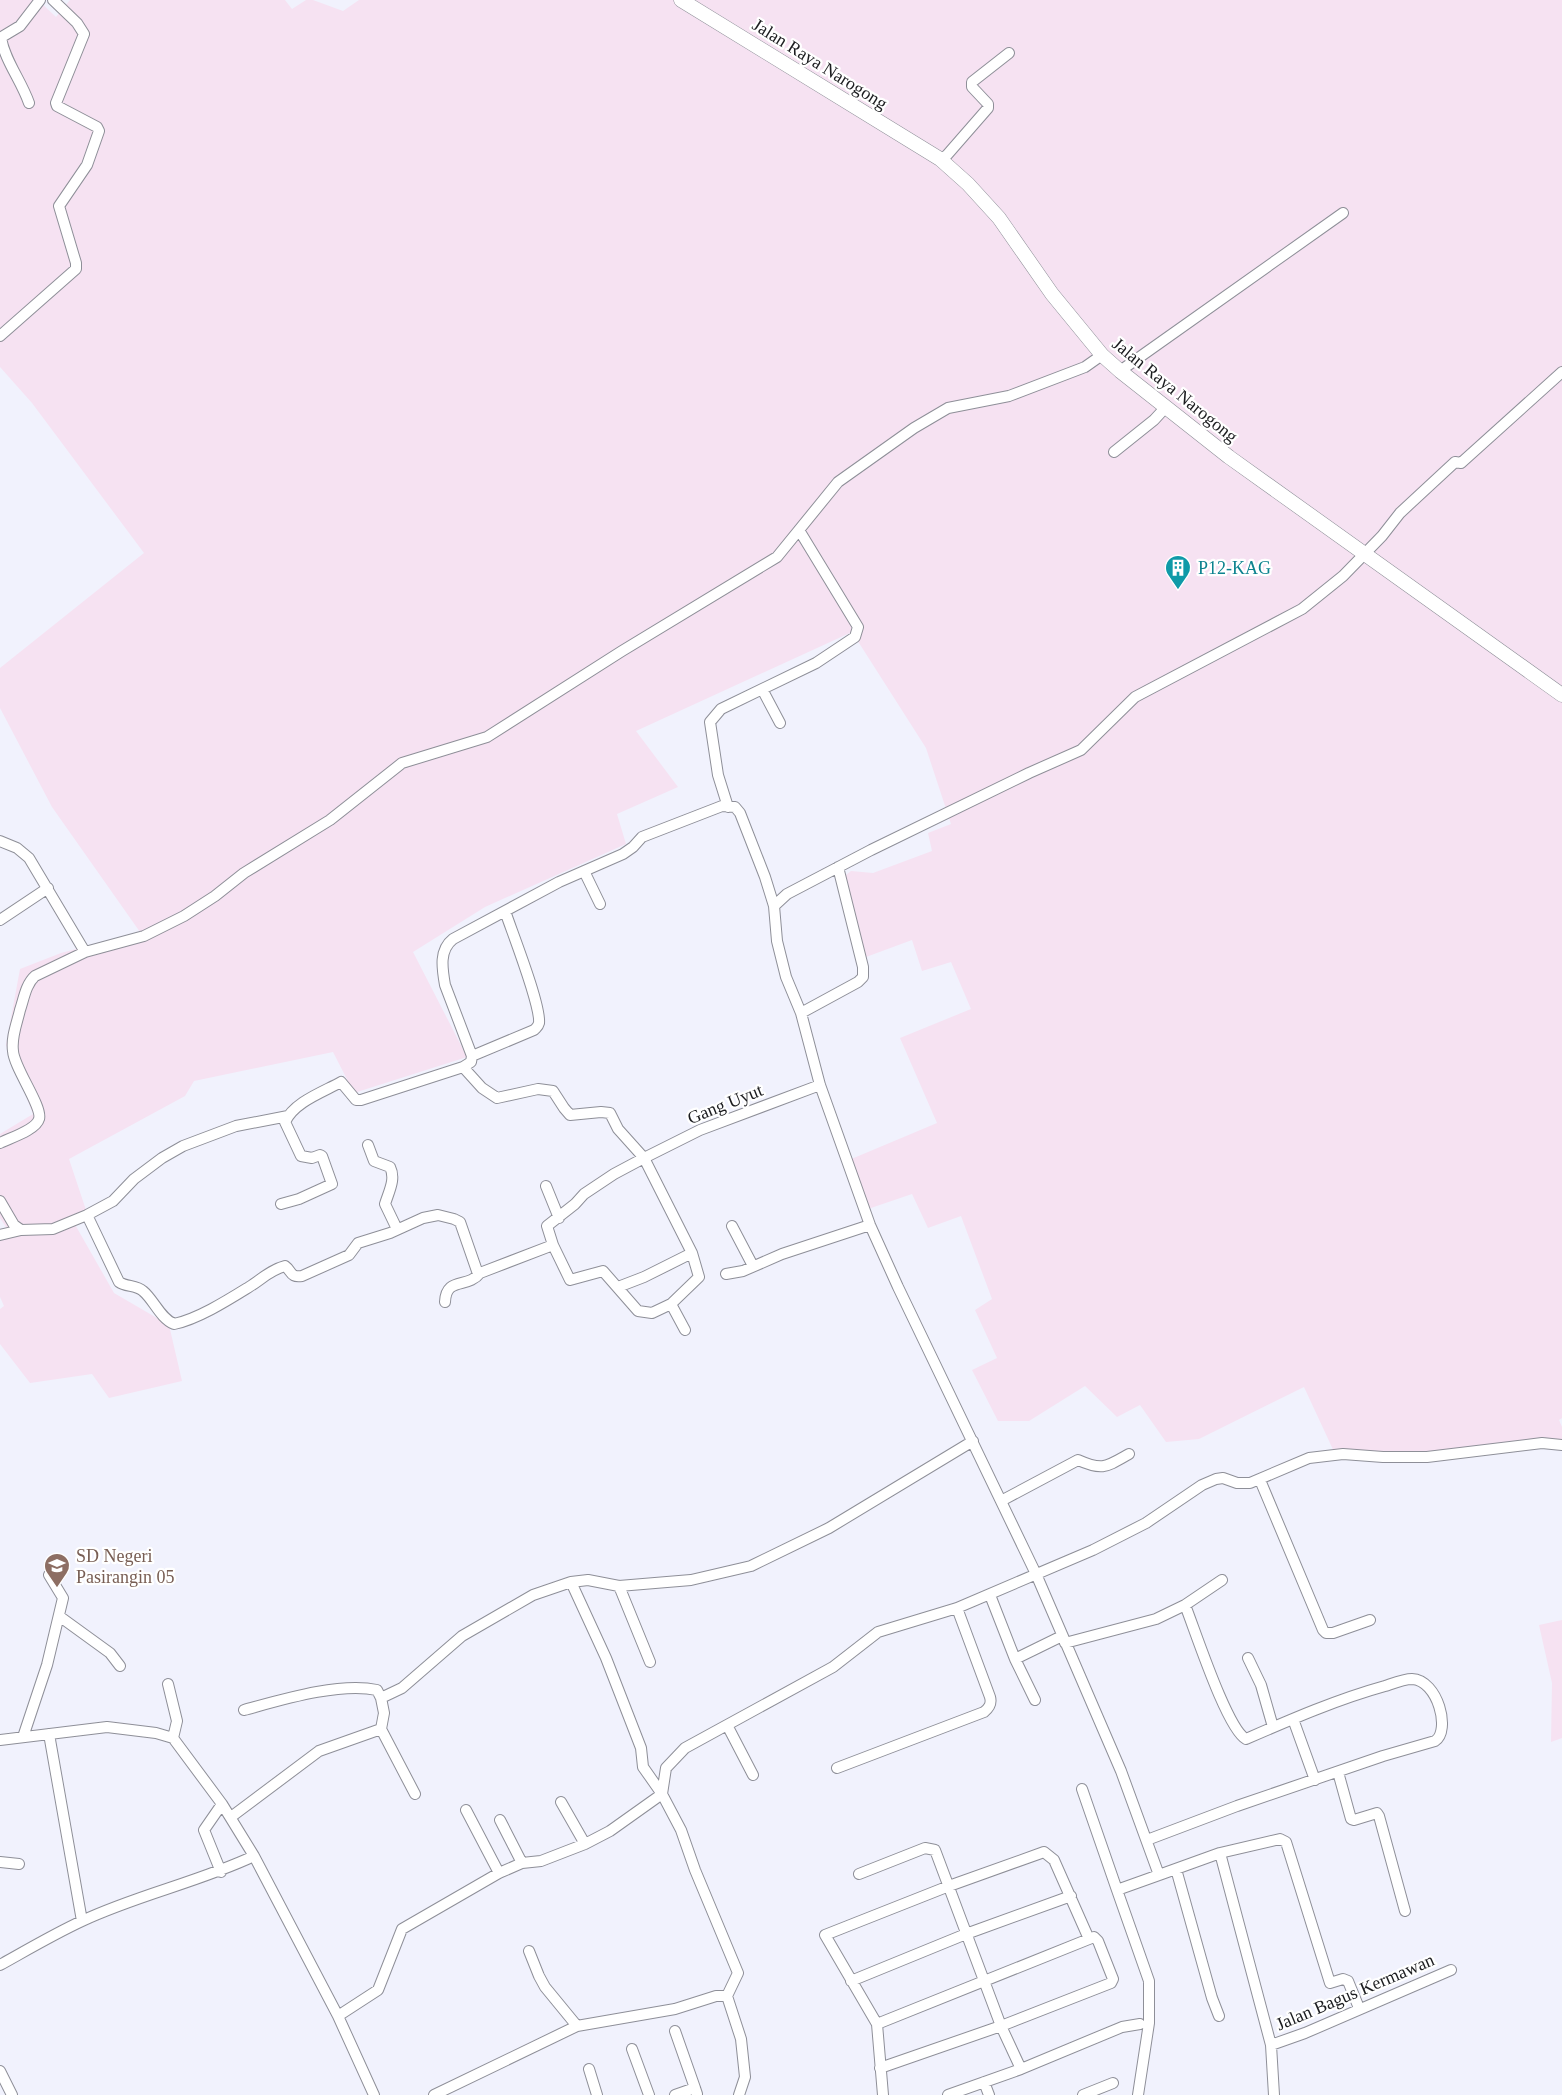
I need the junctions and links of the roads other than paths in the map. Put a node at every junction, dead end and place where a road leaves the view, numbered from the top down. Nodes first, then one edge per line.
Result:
1 (40, 0) edge
2 (53, 0) edge
3 (681, 0) edge
4 (0, 38) edge
5 (1009, 53) dead end
6 (29, 103) dead end
7 (940, 159) junction
8 (1343, 213) dead end
9 (0, 336) edge
10 (1102, 354) junction
11 (1120, 371) junction
12 (1562, 372) edge
13 (1165, 408) junction
14 (1114, 453) dead end
15 (799, 530) junction
16 (1364, 554) junction
17 (762, 689) junction
18 (1562, 695) edge
19 (780, 723) dead end
20 (728, 807) junction
21 (0, 841) edge
22 (838, 867) junction
23 (584, 871) junction
24 (48, 888) junction
25 (600, 904) dead end
26 (774, 906) junction
27 (505, 911) junction
28 (0, 920) edge
29 (85, 952) junction
30 (801, 1012) junction
31 (472, 1056) junction
32 (463, 1067) junction
33 (820, 1085) junction
34 (288, 1116) junction
35 (0, 1143) edge
36 (368, 1145) dead end
37 (644, 1158) junction
38 (546, 1186) dead end
39 (0, 1202) edge
40 (281, 1204) dead end
41 (87, 1215) junction
42 (559, 1218) junction
43 (870, 1225) junction
44 (732, 1226) dead end
45 (18, 1228) junction
46 (0, 1229) edge
47 (397, 1229) junction
48 (0, 1235) edge
49 (553, 1245) junction
50 (692, 1253) junction
51 (753, 1266) junction
52 (480, 1274) junction
53 (726, 1274) dead end
54 (618, 1287) junction
55 (445, 1302) dead end
56 (671, 1304) junction
57 (685, 1330) dead end
58 (974, 1441) junction
59 (1562, 1445) edge
60 (1129, 1454) dead end
61 (1260, 1480) junction
62 (1001, 1501) junction
63 (1036, 1574) junction
64 (49, 1575) dead end
65 (1222, 1580) dead end
66 (572, 1582) junction
67 (619, 1586) junction
68 (990, 1595) junction
69 (1185, 1605) junction
70 (957, 1608) junction
71 (59, 1616) junction
72 (1370, 1620) dead end
73 (1063, 1639) junction
74 (1248, 1658) dead end
75 (1015, 1659) junction
76 (650, 1662) dead end
77 (120, 1666) dead end
78 (168, 1684) dead end
79 (381, 1698) junction
80 (1035, 1700) dead end
81 (244, 1710) dead end
82 (1293, 1719) junction
83 (727, 1725) junction
84 (1273, 1727) junction
85 (381, 1729) junction
86 (49, 1734) junction
87 (23, 1737) junction
88 (173, 1738) junction
89 (0, 1740) edge
90 (837, 1768) dead end
91 (1338, 1772) junction
92 (753, 1775) dead end
93 (1315, 1780) junction
94 (1082, 1789) dead end
95 (415, 1794) dead end
96 (662, 1794) junction
97 (561, 1802) dead end
98 (222, 1804) junction
99 (466, 1810) dead end
100 (231, 1817) junction
101 (500, 1820) dead end
102 (1147, 1840) junction
103 (585, 1844) junction
104 (1220, 1854) junction
105 (254, 1856) junction
106 (0, 1862) edge
107 (522, 1863) junction
108 (19, 1864) dead end
109 (1176, 1869) junction
110 (221, 1872) junction
111 (499, 1874) junction
112 (859, 1874) dead end
113 (1159, 1875) junction
114 (948, 1886) junction
115 (1117, 1890) junction
116 (1071, 1896) junction
117 (1405, 1911) dead end
118 (82, 1921) junction
119 (966, 1934) junction
120 (1089, 1939) junction
121 (529, 1951) dead end
122 (0, 1965) edge
123 (1451, 1970) dead end
124 (985, 1981) junction
125 (851, 1982) junction
126 (727, 1996) junction
127 (1359, 2008) junction
128 (338, 2016) junction
129 (1219, 2016) dead end
130 (877, 2024) junction
131 (1140, 2024) dead end
132 (577, 2026) junction
133 (1001, 2026) junction
134 (675, 2031) dead end
135 (1271, 2045) junction
136 (632, 2049) dead end
137 (880, 2068) junction
138 (589, 2069) dead end
139 (1021, 2069) junction
140 (0, 2071) edge
141 (984, 2082) junction
142 (1113, 2083) dead end
143 (696, 2092) edge
144 (1274, 2094) edge
145 (12, 2095) edge
146 (374, 2095) edge
147 (434, 2095) edge
148 (597, 2095) edge
149 (649, 2095) edge
150 (675, 2095) edge
151 (740, 2095) edge
152 (883, 2095) edge
153 (948, 2095) edge
154 (989, 2095) edge
155 (1083, 2095) edge
156 (1138, 2095) edge

1 - 4 street
2 - 9 street
3 - 7 main road, Jalan Raya Narogong
4 - 6 street
5 - 7 street
7 - 10 main road, Jalan Raya Narogong
8 - 11 street
10 - 11 main road, Jalan Raya Narogong
10 - 15 street
11 - 13 main road, Jalan Raya Narogong
12 - 16 street
13 - 14 street
13 - 16 main road, Jalan Raya Narogong
15 - 17 street
15 - 29 street
16 - 18 main road, Jalan Raya Narogong
16 - 22 street
17 - 19 street
17 - 20 street
20 - 23 street
20 - 26 street
21 - 24 street
22 - 26 street
22 - 30 street
23 - 25 street
23 - 27 street
24 - 28 street
24 - 29 street
26 - 30 street
27 - 31 street
27 - 31 street
29 - 35 street
30 - 33 street
31 - 32 street
32 - 34 street
32 - 37 street
33 - 37 street, Gang Uyut
33 - 43 street
34 - 40 street
34 - 41 street
36 - 47 street
37 - 42 street, Gang Uyut
37 - 50 street
38 - 42 street
39 - 45 street
41 - 45 street
41 - 47 street
42 - 49 street
43 - 51 street
43 - 58 street
44 - 51 street
45 - 46 street
45 - 48 street
47 - 52 street
49 - 52 street
49 - 54 street
50 - 54 street
50 - 56 street
51 - 53 street
52 - 55 street
54 - 56 street
56 - 57 street
58 - 62 street
58 - 67 street
59 - 61 street
60 - 62 street
61 - 63 street
61 - 72 street
62 - 63 street
63 - 68 street
63 - 73 street
64 - 71 street
65 - 69 street
66 - 67 street
66 - 79 street
66 - 96 street
67 - 76 street
68 - 70 street
68 - 75 street
69 - 73 street
69 - 84 street
70 - 83 street
70 - 90 street
71 - 77 street
71 - 87 street
73 - 75 street
73 - 102 street
74 - 84 street
75 - 80 street
78 - 88 street
79 - 81 street
79 - 85 street
82 - 84 street
82 - 91 street
82 - 93 street
83 - 92 street
83 - 96 street
85 - 95 street
85 - 100 street
86 - 87 street
86 - 88 street
86 - 118 street
87 - 89 street
88 - 98 street
91 - 93 street
91 - 117 street
93 - 102 street
94 - 115 street
96 - 103 street
96 - 126 street
97 - 103 street
98 - 100 street
98 - 110 street
99 - 111 street
100 - 105 street
101 - 107 street
102 - 113 street
103 - 107 street
104 - 109 street
104 - 127 street
104 - 135 street
105 - 110 street
105 - 128 street
106 - 108 street
107 - 111 street
109 - 113 street
109 - 129 street
110 - 118 street
111 - 128 street
112 - 114 street
113 - 115 street
114 - 116 street
114 - 119 street
114 - 125 street
115 - 156 street
116 - 119 street
116 - 120 street
118 - 122 street
119 - 124 street
119 - 125 street
120 - 124 street
120 - 133 street
121 - 132 street
123 - 127 street, Jalan Bagus Kermawan
124 - 130 street
124 - 133 street
125 - 130 street
126 - 132 street
126 - 151 street
127 - 135 street, Jalan Bagus Kermawan
128 - 146 street
130 - 137 street
131 - 139 street
132 - 147 street
133 - 137 street
133 - 139 street
134 - 143 street
135 - 144 street
136 - 149 street
137 - 152 street
138 - 148 street
139 - 141 street
140 - 145 street
141 - 153 street
141 - 154 street
142 - 155 street
143 - 150 street

